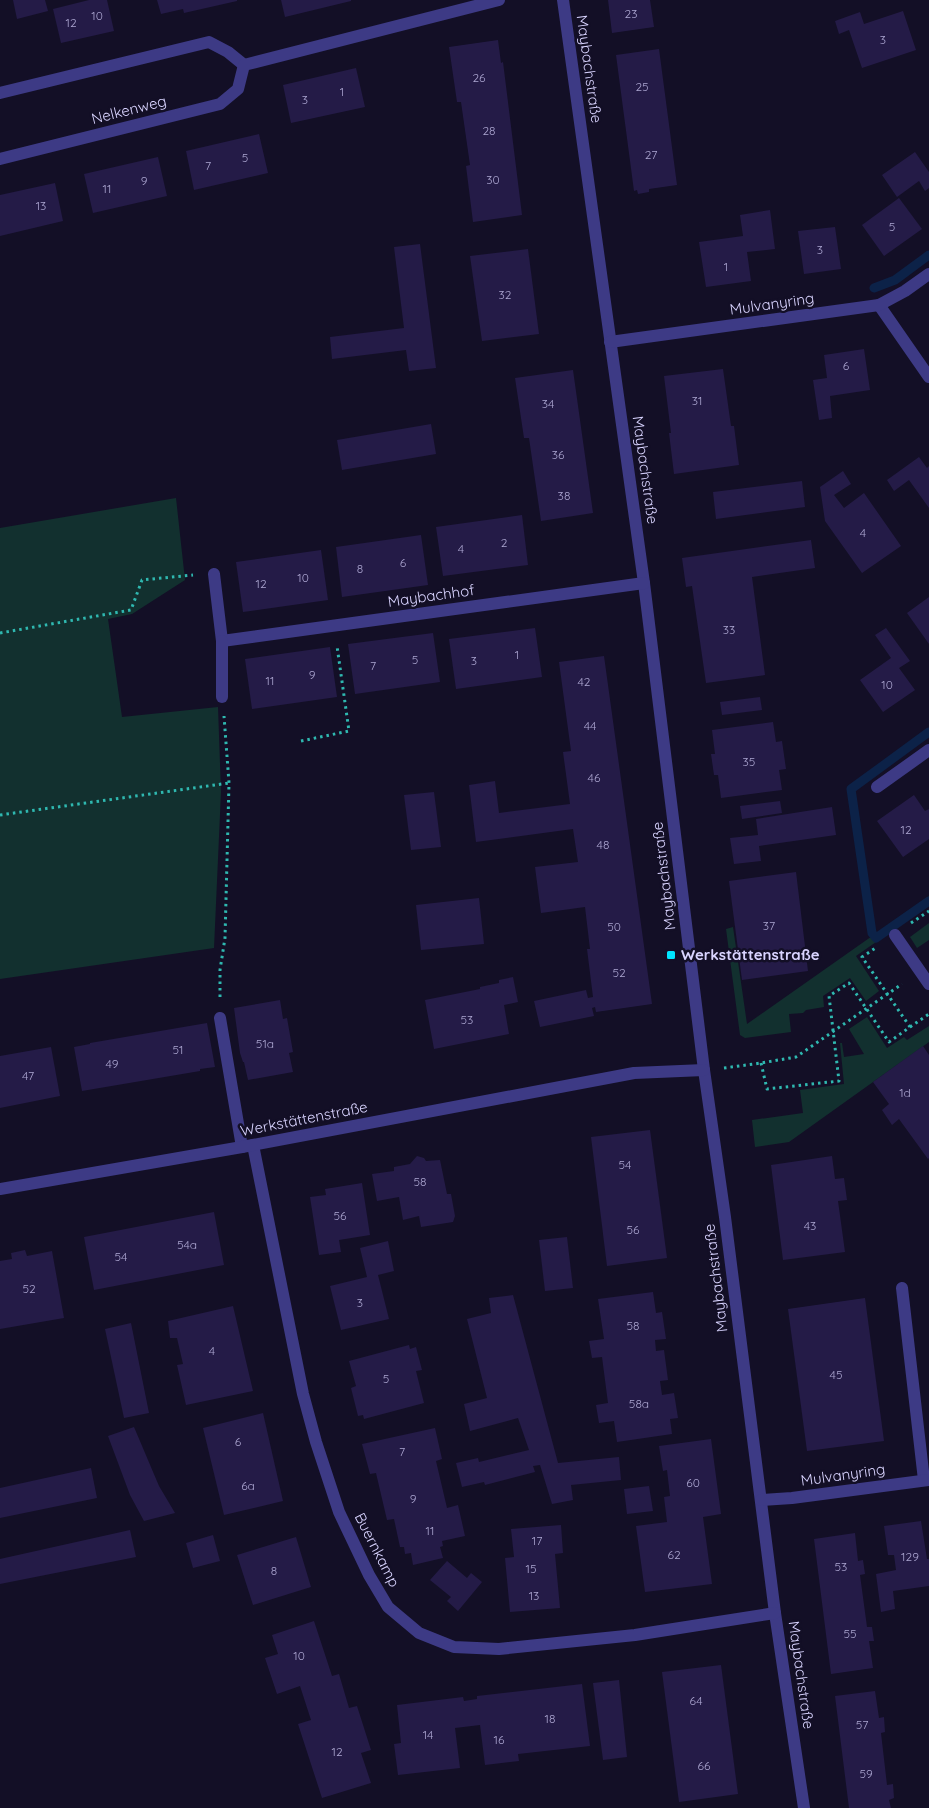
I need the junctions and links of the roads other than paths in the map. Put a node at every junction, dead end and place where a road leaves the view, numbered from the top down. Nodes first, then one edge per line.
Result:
1 (498, 0) edge
2 (563, 0) edge
3 (244, 65) junction
4 (0, 93) edge
5 (0, 159) edge
6 (929, 274) edge
7 (879, 305) junction
8 (610, 342) junction
9 (929, 377) edge
10 (214, 574) road end
11 (644, 583) junction
12 (222, 641) junction
13 (222, 697) road end
14 (929, 750) edge
15 (877, 787) dead end
16 (895, 935) road end
17 (929, 984) edge
18 (220, 1018) road end
19 (704, 1070) junction
20 (247, 1146) junction
21 (0, 1189) edge
22 (902, 1288) dead end
23 (927, 1480) edge
24 (761, 1500) junction
25 (776, 1613) junction
26 (804, 1808) edge

1 - 3 street
2 - 8 street, Maybachstraße
3 - 4 street
3 - 5 street, Nelkenweg
6 - 7 street, Mulvanyring
7 - 8 street, Mulvanyring
7 - 9 street
8 - 11 street, Maybachstraße
10 - 12 street
11 - 12 street, Maybachhof
11 - 19 street, Maybachstraße
12 - 13 street
14 - 15 street
16 - 17 street
18 - 20 street, Buernkamp
19 - 20 street, Werkstättenstraße
19 - 24 street, Maybachstraße
20 - 21 street, Werkstättenstraße
20 - 25 street, Buernkamp
22 - 23 street
23 - 24 street, Mulvanyring
24 - 25 street, Maybachstraße
25 - 26 street, Maybachstraße

